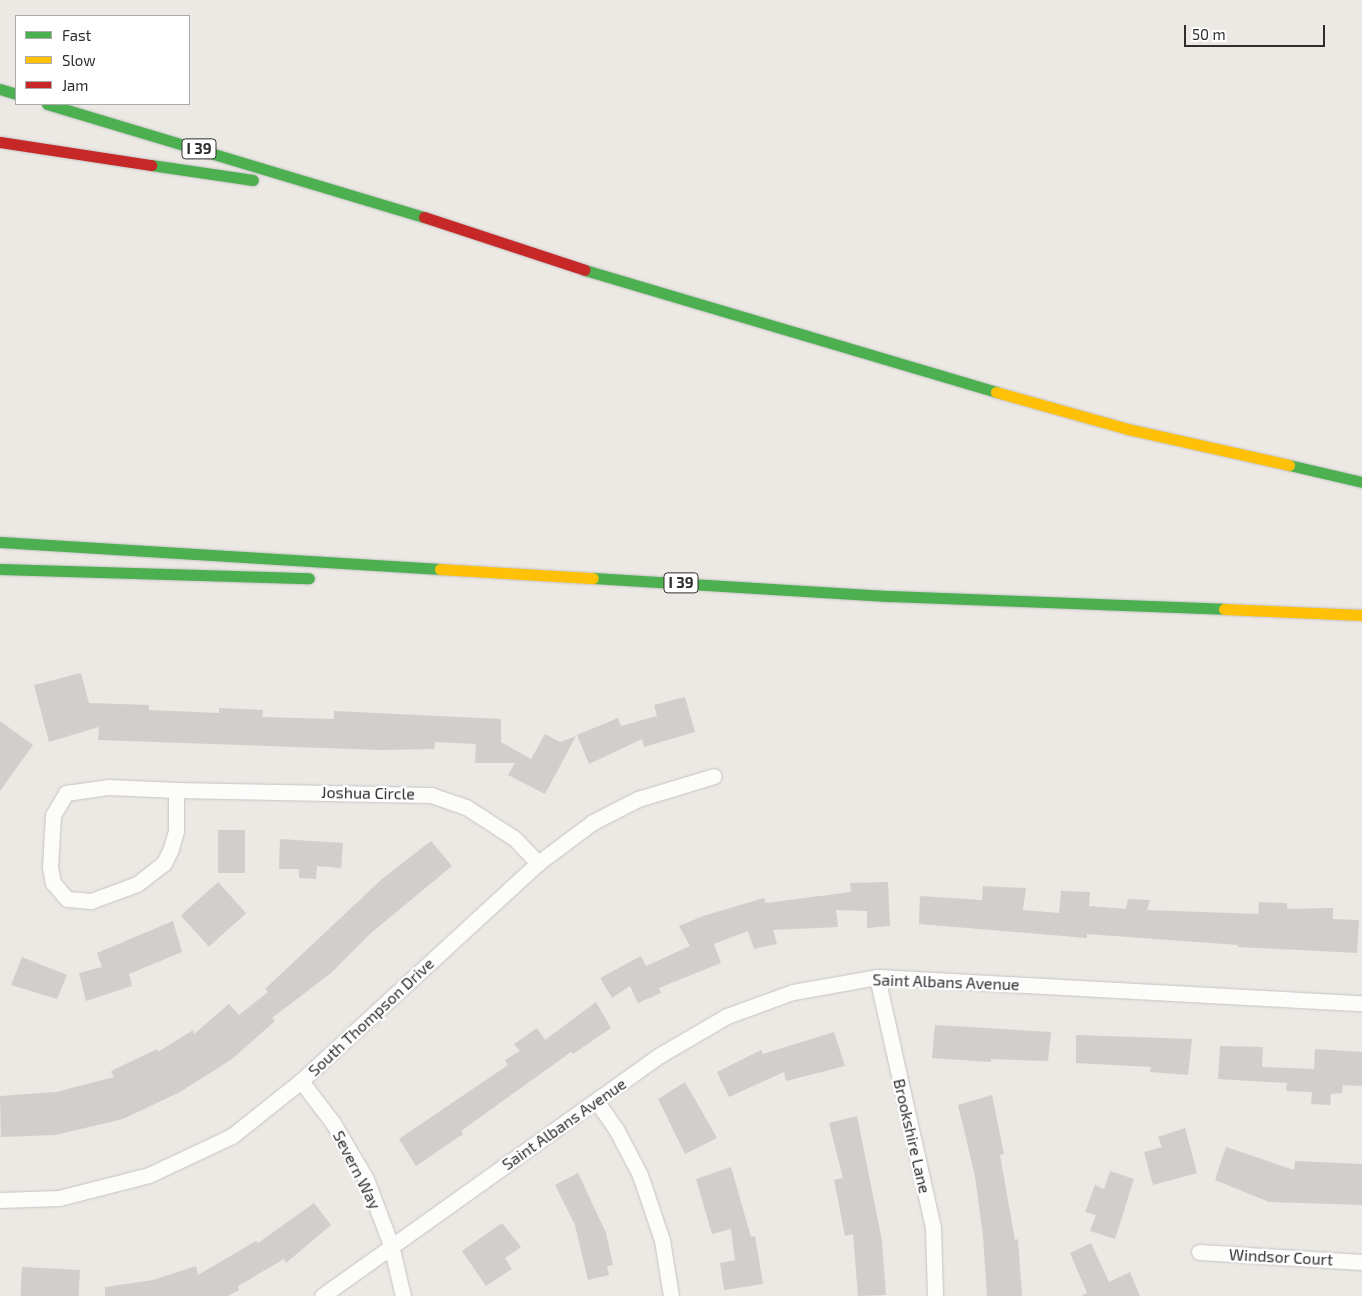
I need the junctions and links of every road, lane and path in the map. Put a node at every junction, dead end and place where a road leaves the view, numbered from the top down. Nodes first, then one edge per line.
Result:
1 (0, 89) edge
2 (15, 94) edge
3 (50, 105) edge
4 (0, 142) edge
5 (351, 194) junction
6 (1362, 482) edge
7 (0, 542) edge
8 (0, 569) edge
9 (324, 578) dead end
10 (413, 580) dead end
11 (890, 596) junction
12 (1362, 615) edge
13 (714, 776) dead end
14 (176, 790) junction
15 (538, 863) junction
16 (877, 978) junction
17 (1362, 1003) edge
18 (301, 1081) junction
19 (597, 1102) junction
20 (0, 1200) edge
21 (391, 1245) junction
22 (1200, 1252) dead end
23 (1362, 1262) edge
24 (322, 1296) edge
25 (403, 1296) edge
26 (671, 1296) edge
27 (935, 1296) edge

1 - 2 highway
3 - 5 highway, I 39
4 - 5 highway
5 - 6 highway, I 39
7 - 11 highway, I 39
8 - 9 highway
10 - 11 highway
11 - 12 highway, I 39
13 - 15 street, South Thompson Drive
14 - 14 street, Joshua Circle
14 - 15 street, Joshua Circle
15 - 18 street, South Thompson Drive
16 - 17 street, Saint Albans Avenue
16 - 19 street, Saint Albans Avenue
16 - 27 street, Brookshire Lane
18 - 20 street, South Thompson Drive
18 - 21 street, Severn Way
19 - 21 street, Saint Albans Avenue
19 - 26 street
21 - 24 street, Saint Albans Avenue
21 - 25 street, Severn Way
22 - 23 street, Windsor Court

